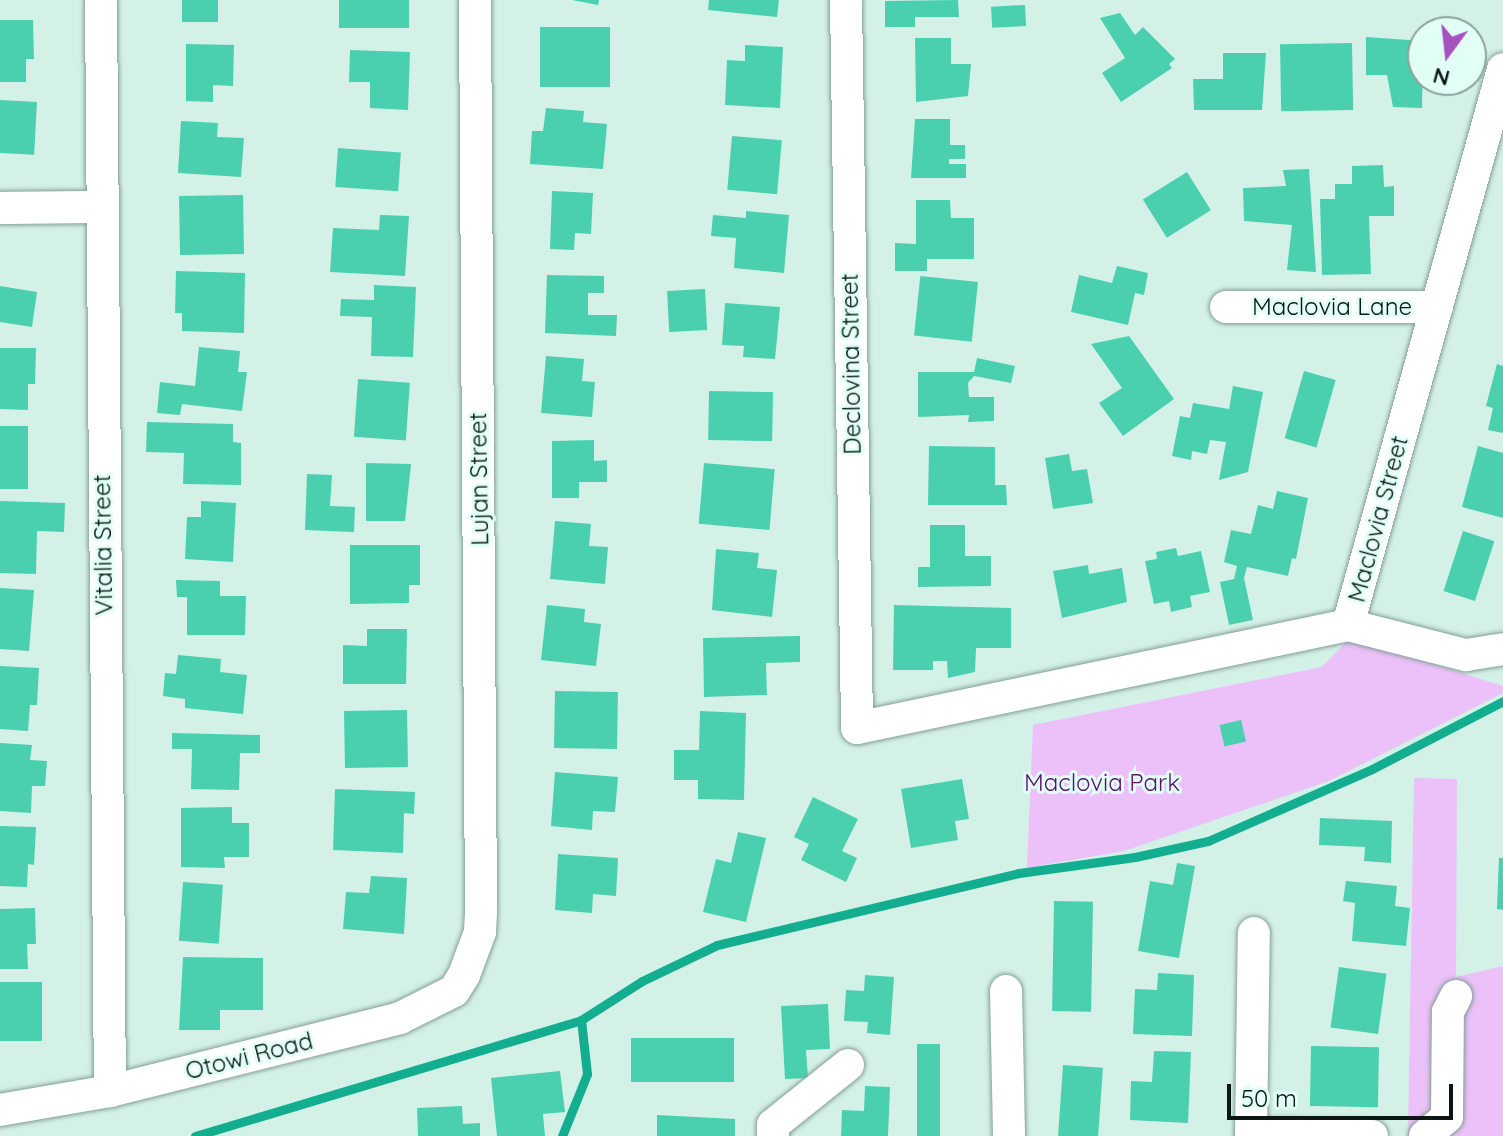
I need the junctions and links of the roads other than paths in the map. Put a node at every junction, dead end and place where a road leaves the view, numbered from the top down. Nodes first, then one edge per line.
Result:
1 (101, 0) edge
2 (475, 0) edge
3 (846, 0) edge
4 (1503, 69) edge
5 (99, 207) junction
6 (0, 208) edge
7 (1226, 307) dead end
8 (1437, 307) junction
9 (1348, 625) junction
10 (1503, 649) edge
11 (857, 728) joint
12 (1254, 933) dead end
13 (472, 956) joint
14 (1006, 991) dead end
15 (1456, 996) dead end
16 (848, 1065) dead end
17 (110, 1091) junction
18 (0, 1110) edge
19 (1251, 1135) edge
20 (773, 1136) edge
21 (1009, 1136) edge
22 (1372, 1136) edge
23 (1425, 1136) edge

1 - 5 street, Vitalia Street
2 - 13 street, Lujan Street
3 - 11 street, Declovina Street
4 - 8 street, Maclovia Street
5 - 6 street
5 - 17 street, Vitalia Street
7 - 8 street, Maclovia Lane
8 - 9 street, Maclovia Street
9 - 10 street
9 - 11 street, Maclovia Street
12 - 19 street
13 - 17 street, Otowi Road
14 - 21 street
15 - 23 street
16 - 20 street
17 - 18 street, Otowi Road
19 - 22 street

